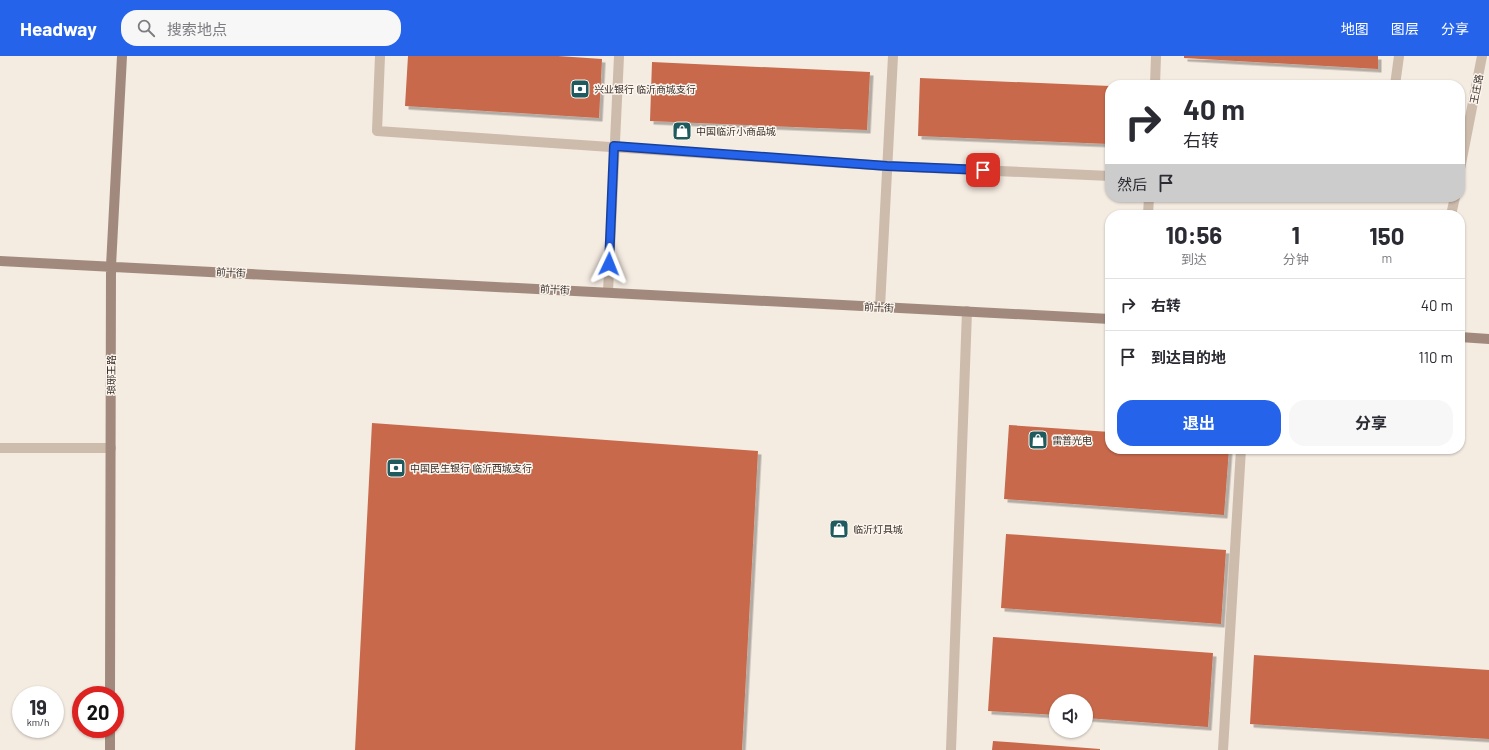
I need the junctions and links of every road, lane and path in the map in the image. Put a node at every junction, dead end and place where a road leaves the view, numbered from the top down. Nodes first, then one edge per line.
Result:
1 (122, 56) edge
2 (380, 56) edge
3 (619, 56) edge
4 (893, 56) edge
5 (1156, 56) edge
6 (1399, 56) edge
7 (1482, 56) edge
8 (1154, 80) edge
9 (1396, 80) edge
10 (1465, 143) edge
11 (614, 146) junction
12 (887, 166) junction
13 (1105, 176) edge
14 (0, 261) edge
15 (111, 266) junction
16 (608, 292) junction
17 (880, 307) junction
18 (967, 311) junction
19 (1105, 319) edge
20 (1465, 337) edge
21 (1489, 339) edge
22 (0, 448) edge
23 (111, 448) junction
24 (1242, 454) edge
25 (110, 686) edge
26 (110, 738) edge
27 (110, 750) edge
28 (951, 750) edge
29 (1223, 750) edge

1 - 15 main road, 琅琊王路
2 - 11 street
3 - 11 street
4 - 12 street
5 - 8 street
6 - 9 street
7 - 10 street, 王庄路
11 - 12 street
11 - 16 street
12 - 13 street
12 - 17 street
14 - 15 main road, 前十街
15 - 16 main road, 前十街
15 - 23 main road, 琅琊王路
16 - 17 main road, 前十街
17 - 18 main road, 前十街
18 - 19 main road, 前十街
18 - 28 street
20 - 21 main road
22 - 23 street
23 - 25 main road, 琅琊王路
24 - 29 street
26 - 27 main road

